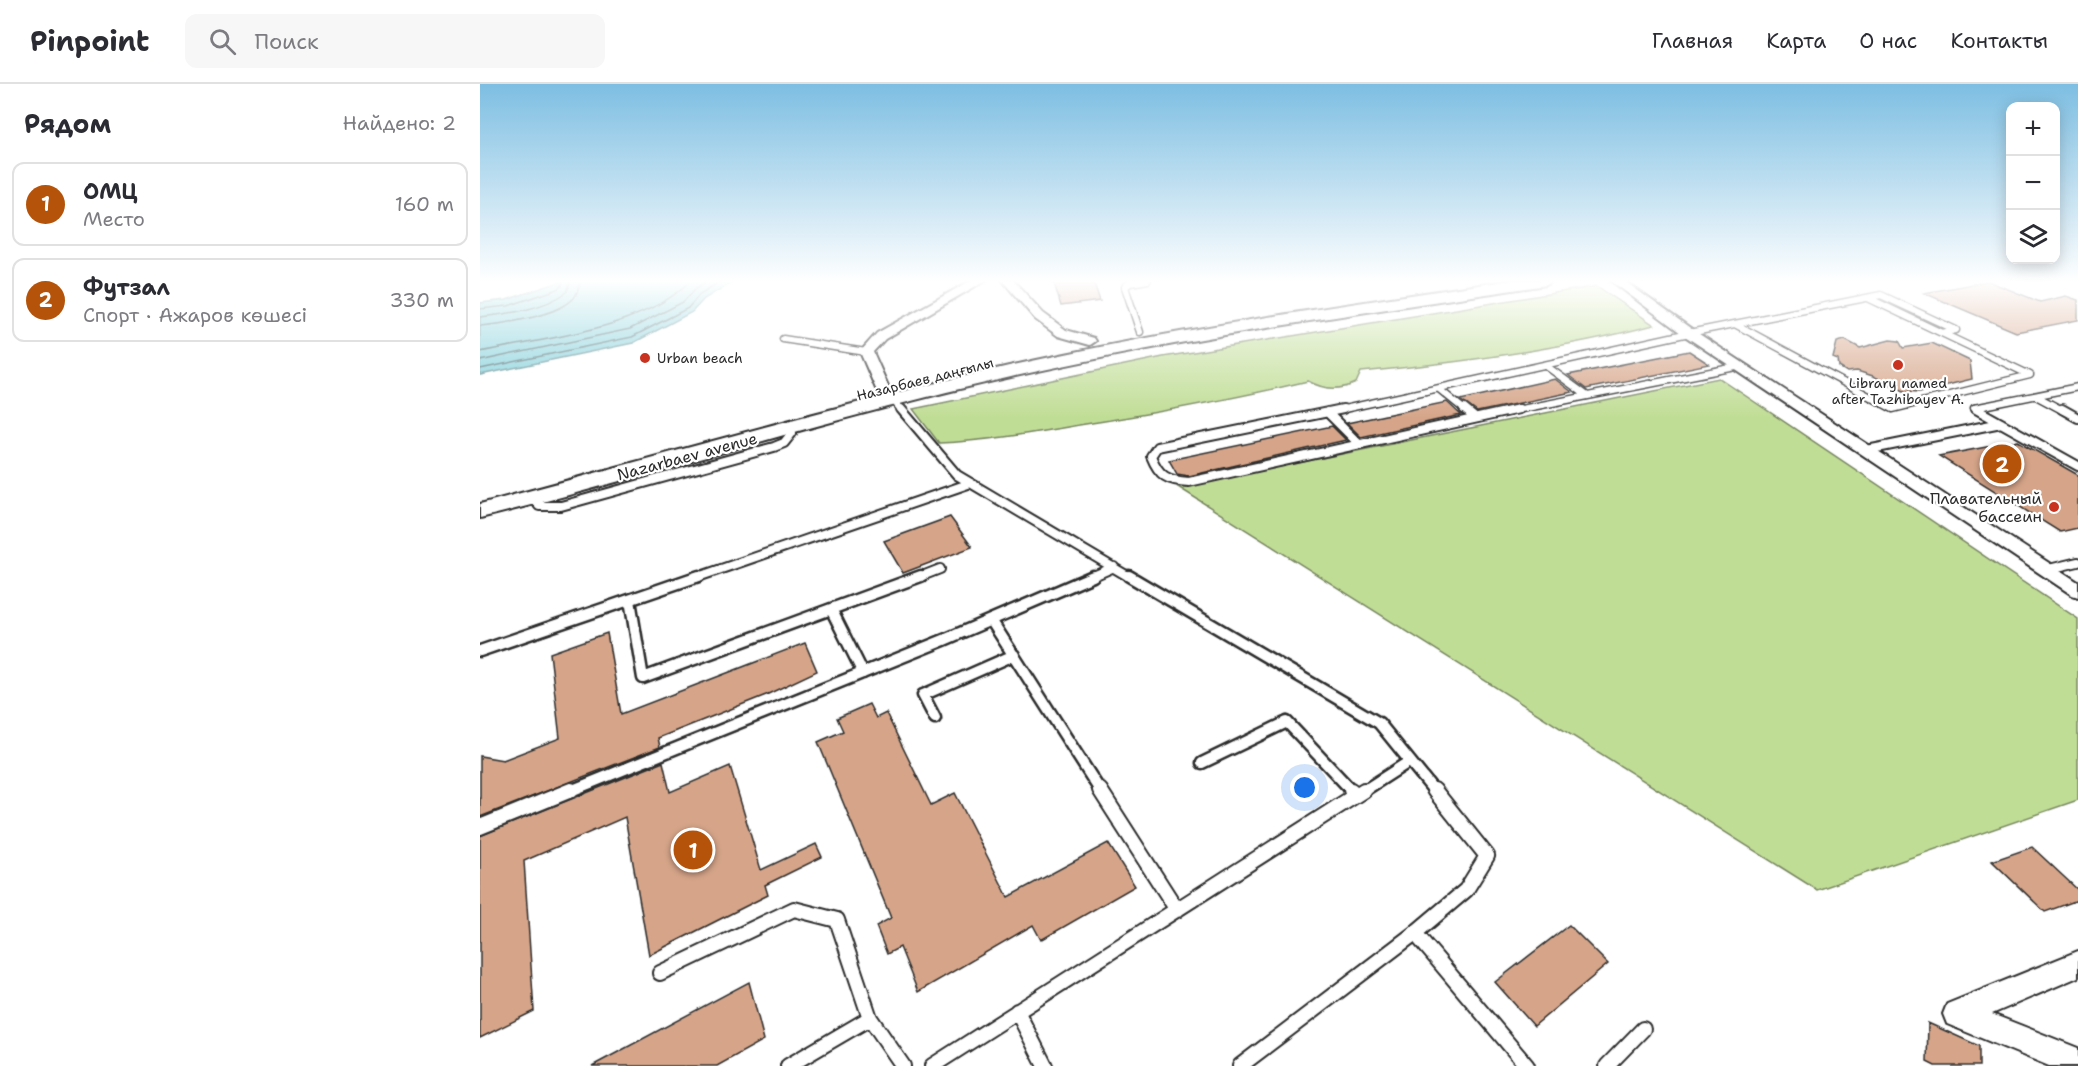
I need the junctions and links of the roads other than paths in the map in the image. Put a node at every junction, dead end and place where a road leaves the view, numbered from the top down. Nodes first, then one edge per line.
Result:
1 (899, 326) edge
2 (1052, 326) edge
3 (1138, 326) edge
4 (1174, 326) edge
5 (1243, 326) edge
6 (1679, 326) edge
7 (1726, 326) edge
8 (1738, 326) edge
9 (1927, 326) edge
10 (1947, 326) edge
11 (1140, 332) junction
12 (1689, 333) junction
13 (1942, 333) junction
14 (783, 339) dead end
15 (1090, 342) junction
16 (866, 352) junction
17 (1545, 365) junction
18 (1741, 366) junction
19 (2078, 387) edge
20 (1439, 389) junction
21 (888, 394) junction
22 (1587, 395) junction
23 (2036, 396) junction
24 (1327, 412) junction
25 (1475, 418) junction
26 (2078, 418) edge
27 (2001, 423) junction
28 (1359, 444) junction
29 (1867, 450) junction
30 (2078, 466) edge
31 (971, 483) junction
32 (480, 495) edge
33 (480, 511) edge
34 (2078, 562) edge
35 (1114, 567) junction
36 (940, 569) dead end
37 (2046, 570) junction
38 (2078, 591) edge
39 (630, 600) junction
40 (831, 609) junction
41 (991, 620) junction
42 (480, 651) edge
43 (1014, 655) junction
44 (863, 673) junction
45 (935, 718) dead end
46 (1410, 761) junction
47 (1202, 763) dead end
48 (1356, 795) junction
49 (480, 827) edge
50 (1177, 910) junction
51 (1415, 933) junction
52 (2078, 964) edge
53 (660, 973) dead end
54 (1017, 1011) junction
55 (870, 1018) junction
56 (1642, 1029) dead end
57 (2078, 1063) edge
58 (788, 1066) edge
59 (903, 1066) edge
60 (932, 1066) edge
61 (1045, 1066) edge
62 (1240, 1066) edge
63 (1527, 1066) edge
64 (1607, 1066) edge

1 - 16 street
2 - 15 street
3 - 11 lane
4 - 11 main road, Назарбаев даңғылы
5 - 21 main road, Назарбаев даңғылы
6 - 12 street
7 - 12 lane
8 - 13 lane
9 - 13 lane
10 - 13 lane
11 - 15 main road, Назарбаев даңғылы
12 - 17 lane
12 - 18 street
14 - 16 lane
15 - 21 main road, Назарбаев даңғылы
16 - 21 street
17 - 20 lane
17 - 22 lane
18 - 22 lane
18 - 29 street
19 - 23 lane
20 - 24 lane
20 - 25 lane
21 - 31 lane
21 - 32 main road, Назарбаев даңғылы
21 - 33 main road, Nazarbaev avenue
22 - 25 lane
23 - 26 lane
23 - 27 lane
24 - 28 lane
24 - 28 lane
25 - 28 lane
27 - 29 lane
27 - 30 lane
29 - 37 street
31 - 35 lane
31 - 39 lane
34 - 37 lane
35 - 41 lane
35 - 46 lane
36 - 40 lane
37 - 38 street
39 - 40 lane
39 - 42 lane
40 - 44 lane
41 - 43 lane
41 - 44 lane
43 - 45 lane
43 - 50 lane
44 - 49 lane
46 - 48 lane
46 - 51 lane
47 - 48 lane
48 - 50 lane
50 - 54 lane
51 - 62 lane
51 - 63 lane
52 - 57 street
53 - 55 lane
54 - 60 lane
54 - 61 lane
55 - 58 lane
55 - 59 lane
56 - 64 lane

